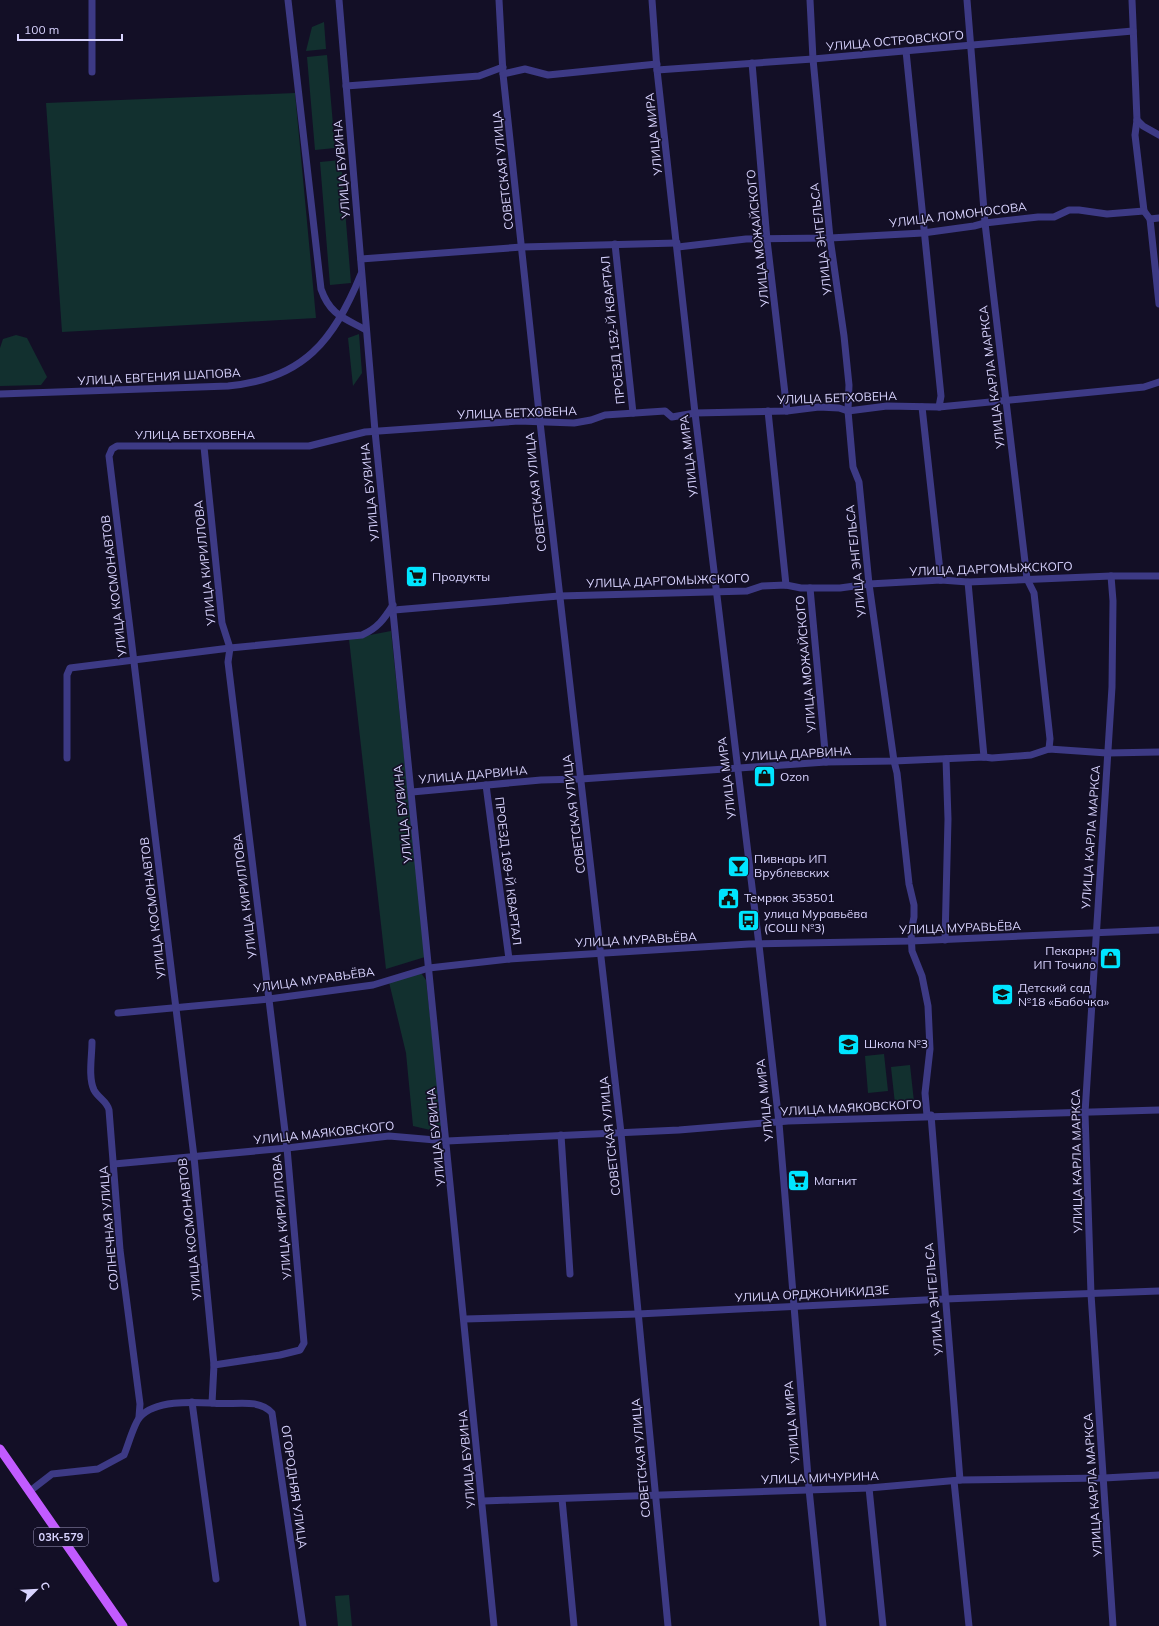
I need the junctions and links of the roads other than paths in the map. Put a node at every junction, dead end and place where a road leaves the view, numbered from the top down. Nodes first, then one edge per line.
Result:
1 (92, 0) edge
2 (288, 0) edge
3 (339, 0) edge
4 (499, 0) edge
5 (652, 0) edge
6 (810, 0) edge
7 (967, 0) edge
8 (1132, 0) edge
9 (1133, 31) junction
10 (970, 45) junction
11 (906, 51) junction
12 (814, 59) junction
13 (752, 63) junction
14 (657, 67) junction
15 (503, 71) junction
16 (92, 72) dead end
17 (346, 86) junction
18 (1137, 120) junction
19 (1159, 135) edge
20 (1144, 211) junction
21 (1159, 218) edge
22 (1150, 219) junction
23 (985, 223) junction
24 (923, 233) junction
25 (830, 238) junction
26 (767, 240) junction
27 (615, 244) junction
28 (677, 245) junction
29 (522, 246) junction
30 (361, 259) junction
31 (362, 272) junction
32 (1159, 304) edge
33 (341, 318) junction
34 (366, 330) junction
35 (1159, 382) edge
36 (0, 394) edge
37 (1006, 401) junction
38 (922, 407) junction
39 (939, 407) junction
40 (768, 411) junction
41 (787, 411) junction
42 (848, 411) junction
43 (633, 412) junction
44 (695, 413) junction
45 (540, 422) junction
46 (375, 431) junction
47 (204, 447) junction
48 (112, 449) joint
49 (1111, 576) junction
50 (1159, 576) edge
51 (1027, 579) junction
52 (941, 580) junction
53 (968, 582) junction
54 (869, 584) junction
55 (786, 585) junction
56 (810, 588) junction
57 (716, 591) junction
58 (559, 596) junction
59 (393, 608) junction
60 (230, 648) junction
61 (134, 661) junction
62 (1049, 749) junction
63 (1159, 752) edge
64 (1108, 753) junction
65 (984, 757) junction
66 (67, 758) dead end
67 (946, 759) junction
68 (826, 762) junction
69 (894, 762) junction
70 (737, 768) junction
71 (581, 779) junction
72 (486, 785) junction
73 (412, 792) junction
74 (1159, 930) edge
75 (1096, 933) junction
76 (945, 940) junction
77 (911, 941) junction
78 (759, 945) junction
79 (601, 953) junction
80 (509, 959) junction
81 (430, 968) junction
82 (269, 998) junction
83 (176, 1008) junction
84 (118, 1013) dead end
85 (92, 1042) dead end
86 (1159, 1110) edge
87 (1085, 1113) junction
88 (929, 1116) junction
89 (779, 1122) junction
90 (622, 1133) junction
91 (561, 1135) junction
92 (447, 1141) junction
93 (287, 1148) junction
94 (194, 1157) junction
95 (114, 1164) junction
96 (570, 1274) dead end
97 (1159, 1291) edge
98 (1092, 1294) junction
99 (945, 1299) junction
100 (793, 1307) junction
101 (638, 1314) junction
102 (465, 1319) junction
103 (214, 1365) junction
104 (192, 1402) junction
105 (212, 1404) junction
106 (139, 1417) junction
107 (0, 1449) edge
108 (1159, 1475) edge
109 (1104, 1478) junction
110 (957, 1480) junction
111 (869, 1488) junction
112 (809, 1489) junction
113 (30, 1491) junction
114 (656, 1497) junction
115 (562, 1500) junction
116 (483, 1501) junction
117 (216, 1579) dead end
118 (123, 1626) edge
119 (303, 1626) edge
120 (494, 1626) edge
121 (574, 1626) edge
122 (668, 1626) edge
123 (823, 1626) edge
124 (883, 1626) edge
125 (969, 1626) edge
126 (1113, 1626) edge

1 - 16 street
2 - 33 street
3 - 17 street, УЛИЦА БУВИНА
4 - 15 street, СОВЕТСКАЯ УЛИЦА
5 - 14 street, УЛИЦА МИРА
6 - 12 street, УЛИЦА ЭНГЕЛЬСА
7 - 10 street, УЛИЦА КАРЛА МАРКСА
8 - 9 street
9 - 10 street, УЛИЦА ОСТРОВСКОГО
9 - 18 street
10 - 11 street, УЛИЦА ОСТРОВСКОГО
10 - 23 street, УЛИЦА КАРЛА МАРКСА
11 - 12 street, УЛИЦА ОСТРОВСКОГО
11 - 24 street
12 - 13 street, УЛИЦА ОСТРОВСКОГО
12 - 25 street, УЛИЦА ЭНГЕЛЬСА
13 - 14 street, УЛИЦА ОСТРОВСКОГО
13 - 26 street, УЛИЦА МОЖАЙСКОГО
14 - 15 street, УЛИЦА ОСТРОВСКОГО
14 - 28 street, УЛИЦА МИРА
15 - 17 street, УЛИЦА ОСТРОВСКОГО
15 - 29 street, СОВЕТСКАЯ УЛИЦА
17 - 30 street, УЛИЦА БУВИНА
18 - 19 street
18 - 20 street
20 - 22 street
20 - 23 street, УЛИЦА ЛОМОНОСОВА
21 - 22 street
22 - 32 street
23 - 24 street, УЛИЦА ЛОМОНОСОВА
23 - 37 street, УЛИЦА КАРЛА МАРКСА
24 - 25 street, УЛИЦА ЛОМОНОСОВА
24 - 39 street
25 - 26 street, УЛИЦА ЛОМОНОСОВА
25 - 42 street, УЛИЦА ЭНГЕЛЬСА
26 - 28 street, УЛИЦА ЛОМОНОСОВА
26 - 41 street, УЛИЦА МОЖАЙСКОГО
27 - 28 street, УЛИЦА ЛОМОНОСОВА
27 - 29 street, УЛИЦА ЛОМОНОСОВА
27 - 43 street, ПРОЕЗД 152-Й КВАРТАЛ
28 - 44 street, УЛИЦА МИРА
29 - 30 street, УЛИЦА ЛОМОНОСОВА
29 - 45 street, СОВЕТСКАЯ УЛИЦА
30 - 31 street, УЛИЦА БУВИНА
31 - 33 street, УЛИЦА ЕВГЕНИЯ ШАПОВА
31 - 34 street, УЛИЦА БУВИНА
33 - 34 street
33 - 36 street, УЛИЦА ЕВГЕНИЯ ШАПОВА
34 - 46 street, УЛИЦА БУВИНА
35 - 37 street, УЛИЦА БЕТХОВЕНА
37 - 39 street, УЛИЦА БЕТХОВЕНА
37 - 51 street, УЛИЦА КАРЛА МАРКСА
38 - 39 street, УЛИЦА БЕТХОВЕНА
38 - 42 street, УЛИЦА БЕТХОВЕНА
38 - 52 street
40 - 41 street, УЛИЦА БЕТХОВЕНА
40 - 44 street, УЛИЦА БЕТХОВЕНА
40 - 55 street, УЛИЦА МОЖАЙСКОГО
41 - 42 street, УЛИЦА БЕТХОВЕНА
42 - 54 street, УЛИЦА ЭНГЕЛЬСА
43 - 44 street, УЛИЦА БЕТХОВЕНА
43 - 45 street, УЛИЦА БЕТХОВЕНА
44 - 57 street, УЛИЦА МИРА
45 - 46 street, УЛИЦА БЕТХОВЕНА
45 - 58 street, СОВЕТСКАЯ УЛИЦА
46 - 47 street, УЛИЦА БЕТХОВЕНА
46 - 59 street, УЛИЦА БУВИНА
47 - 48 street, УЛИЦА БЕТХОВЕНА
47 - 60 street, УЛИЦА КИРИЛЛОВА
48 - 61 street, УЛИЦА КОСМОНАВТОВ
49 - 50 street, УЛИЦА ДАРГОМЫЖСКОГО
49 - 51 street, УЛИЦА ДАРГОМЫЖСКОГО
49 - 64 street, УЛИЦА КАРЛА МАРКСА
51 - 53 street, УЛИЦА ДАРГОМЫЖСКОГО
51 - 62 street, УЛИЦА КАРЛА МАРКСА
52 - 53 street, УЛИЦА ДАРГОМЫЖСКОГО
52 - 54 street, УЛИЦА ДАРГОМЫЖСКОГО
53 - 65 street
54 - 56 street, УЛИЦА ДАРГОМЫЖСКОГО
54 - 69 street, УЛИЦА ЭНГЕЛЬСА
55 - 56 street, УЛИЦА ДАРГОМЫЖСКОГО
55 - 57 street, УЛИЦА ДАРГОМЫЖСКОГО
56 - 68 street, УЛИЦА МОЖАЙСКОГО
57 - 58 street, УЛИЦА ДАРГОМЫЖСКОГО
57 - 70 street, УЛИЦА МИРА
58 - 59 street, УЛИЦА ДАРГОМЫЖСКОГО
58 - 71 street, СОВЕТСКАЯ УЛИЦА
59 - 60 street
59 - 73 street, УЛИЦА БУВИНА
60 - 61 street
60 - 82 street, УЛИЦА КИРИЛЛОВА
61 - 66 street
61 - 83 street, УЛИЦА КОСМОНАВТОВ
62 - 64 street, УЛИЦА ДАРВИНА
62 - 65 street, УЛИЦА ДАРВИНА
63 - 64 street, УЛИЦА ДАРВИНА
64 - 75 street, УЛИЦА КАРЛА МАРКСА
65 - 67 street, УЛИЦА ДАРВИНА
67 - 69 street, УЛИЦА ДАРВИНА
67 - 76 street
68 - 69 street, УЛИЦА ДАРВИНА
68 - 70 street, УЛИЦА ДАРВИНА
69 - 77 street, УЛИЦА ЭНГЕЛЬСА
70 - 71 street, УЛИЦА ДАРВИНА
70 - 78 street, УЛИЦА МИРА
71 - 72 street, УЛИЦА ДАРВИНА
71 - 79 street, СОВЕТСКАЯ УЛИЦА
72 - 73 street, УЛИЦА ДАРВИНА
72 - 80 street, ПРОЕЗД 169-Й КВАРТАЛ
73 - 81 street, УЛИЦА БУВИНА
74 - 75 street, УЛИЦА МУРАВЬЁВА
75 - 76 street, УЛИЦА МУРАВЬЁВА
75 - 87 street, УЛИЦА КАРЛА МАРКСА
76 - 77 street, УЛИЦА МУРАВЬЁВА
77 - 78 street, УЛИЦА МУРАВЬЁВА
77 - 88 street, УЛИЦА ЭНГЕЛЬСА
78 - 79 street, УЛИЦА МУРАВЬЁВА
78 - 89 street, УЛИЦА МИРА
79 - 80 street, УЛИЦА МУРАВЬЁВА
79 - 90 street, СОВЕТСКАЯ УЛИЦА
80 - 81 street, УЛИЦА МУРАВЬЁВА
81 - 82 street, УЛИЦА МУРАВЬЁВА
81 - 92 street, УЛИЦА БУВИНА
82 - 83 street, УЛИЦА МУРАВЬЁВА
82 - 93 street, УЛИЦА КИРИЛЛОВА
83 - 84 street, УЛИЦА МУРАВЬЁВА
83 - 94 street, УЛИЦА КОСМОНАВТОВ
85 - 95 street, СОЛНЕЧНАЯ УЛИЦА
86 - 87 street, УЛИЦА МАЯКОВСКОГО
87 - 88 street, УЛИЦА МАЯКОВСКОГО
87 - 98 street, УЛИЦА КАРЛА МАРКСА
88 - 89 street, УЛИЦА МАЯКОВСКОГО
88 - 99 street, УЛИЦА ЭНГЕЛЬСА
89 - 90 street, УЛИЦА МАЯКОВСКОГО
89 - 100 street, УЛИЦА МИРА
90 - 91 street, УЛИЦА МАЯКОВСКОГО
90 - 101 street, СОВЕТСКАЯ УЛИЦА
91 - 92 street, УЛИЦА МАЯКОВСКОГО
91 - 96 street
92 - 93 street, УЛИЦА МАЯКОВСКОГО
92 - 102 street, УЛИЦА БУВИНА
93 - 94 street, УЛИЦА МАЯКОВСКОГО
93 - 103 street, УЛИЦА КИРИЛЛОВА
94 - 95 street, УЛИЦА МАЯКОВСКОГО
94 - 103 street, УЛИЦА КОСМОНАВТОВ
95 - 106 street, СОЛНЕЧНАЯ УЛИЦА
97 - 98 street, УЛИЦА ОРДЖОНИКИДЗЕ
98 - 99 street, УЛИЦА ОРДЖОНИКИДЗЕ
98 - 109 street, УЛИЦА КАРЛА МАРКСА
99 - 100 street, УЛИЦА ОРДЖОНИКИДЗЕ
99 - 110 street, УЛИЦА ЭНГЕЛЬСА
100 - 101 street, УЛИЦА ОРДЖОНИКИДЗЕ
100 - 112 street, УЛИЦА МИРА
101 - 102 street, УЛИЦА ОРДЖОНИКИДЗЕ
101 - 114 street, СОВЕТСКАЯ УЛИЦА
102 - 116 street, УЛИЦА БУВИНА
103 - 105 street, УЛИЦА КОСМОНАВТОВ
104 - 105 street, ОГОРОДНЯЯ УЛИЦА
104 - 106 street, ОГОРОДНЯЯ УЛИЦА
104 - 117 street
105 - 119 street, ОГОРОДНЯЯ УЛИЦА
106 - 113 street
107 - 113 main road, 03К-579
108 - 109 street, УЛИЦА МИЧУРИНА
109 - 110 street, УЛИЦА МИЧУРИНА
109 - 126 street, УЛИЦА КАРЛА МАРКСА
110 - 111 street, УЛИЦА МИЧУРИНА
110 - 125 street, УЛИЦА ЭНГЕЛЬСА
111 - 112 street, УЛИЦА МИЧУРИНА
111 - 124 street
112 - 114 street, УЛИЦА МИЧУРИНА
112 - 123 street, УЛИЦА МИРА
113 - 118 main road, 03К-579
114 - 115 street, УЛИЦА МИЧУРИНА
114 - 122 street, СОВЕТСКАЯ УЛИЦА
115 - 116 street, УЛИЦА МИЧУРИНА
115 - 121 street
116 - 120 street, УЛИЦА БУВИНА

